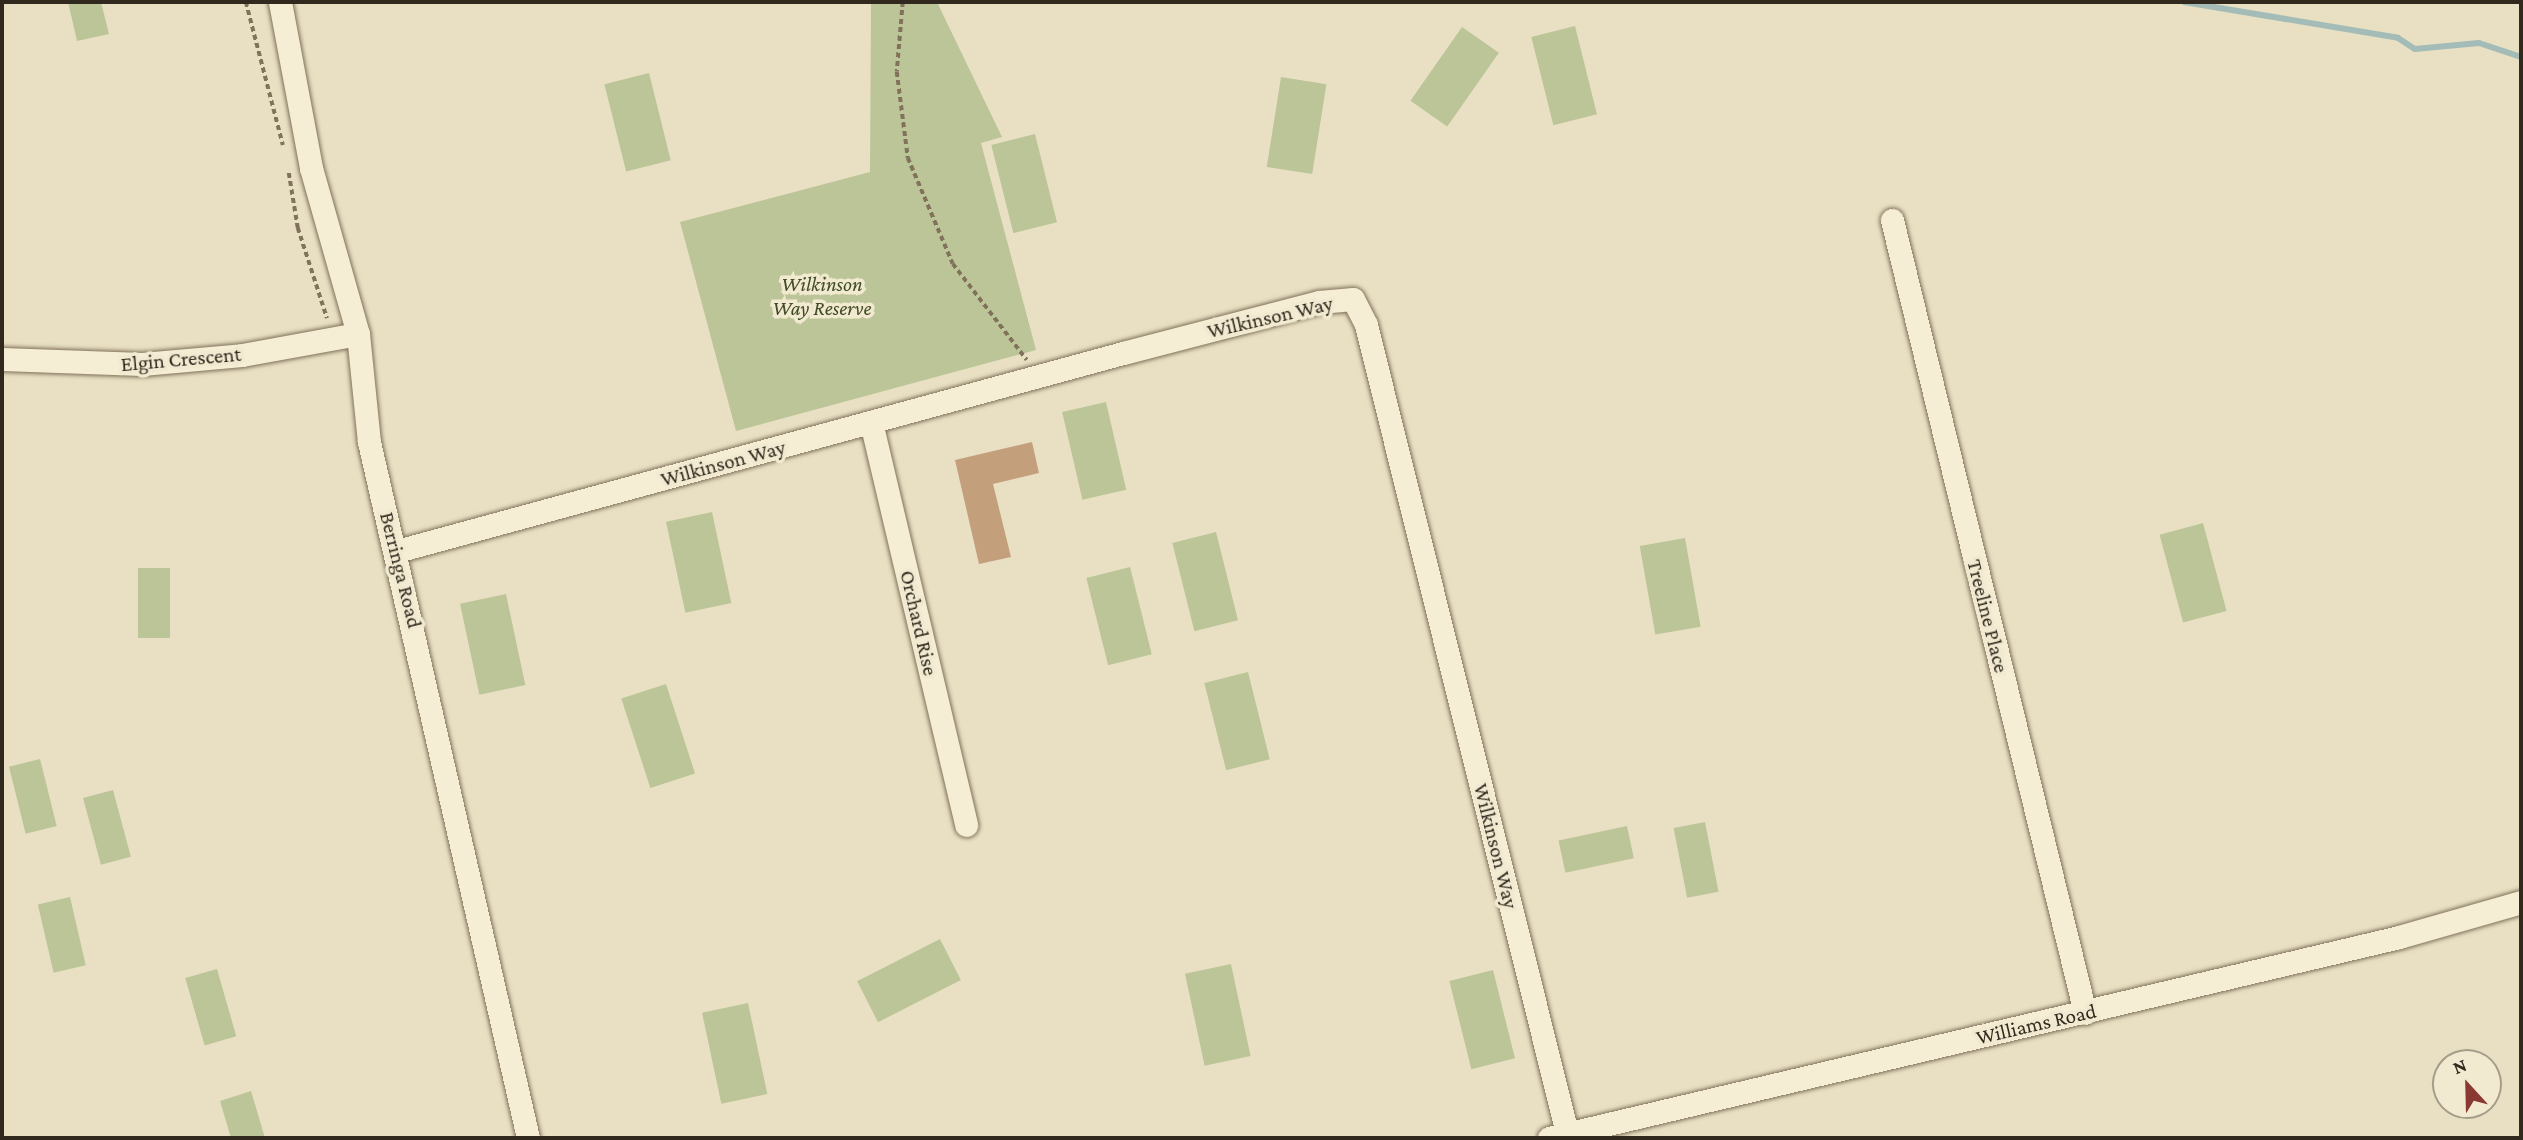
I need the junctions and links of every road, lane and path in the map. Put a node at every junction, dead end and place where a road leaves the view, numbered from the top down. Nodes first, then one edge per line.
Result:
1 (280, 2) edge
2 (903, 2) edge
3 (1892, 220) dead end
4 (358, 334) junction
5 (2, 359) edge
6 (1039, 376) junction
7 (871, 422) junction
8 (397, 551) junction
9 (966, 825) dead end
10 (2521, 902) edge
11 (2085, 1013) junction
12 (1558, 1136) edge
13 (528, 1138) edge

1 - 4 street, Berringa Road
2 - 6 path
3 - 11 street, Treeline Place
4 - 5 street, Elgin Crescent
4 - 8 street, Berringa Road
6 - 7 street, Wilkinson Way
6 - 12 street, Wilkinson Way
7 - 8 street, Wilkinson Way
7 - 9 street, Orchard Rise
8 - 13 street, Berringa Road
10 - 11 street, Williams Road
11 - 12 street, Williams Road

